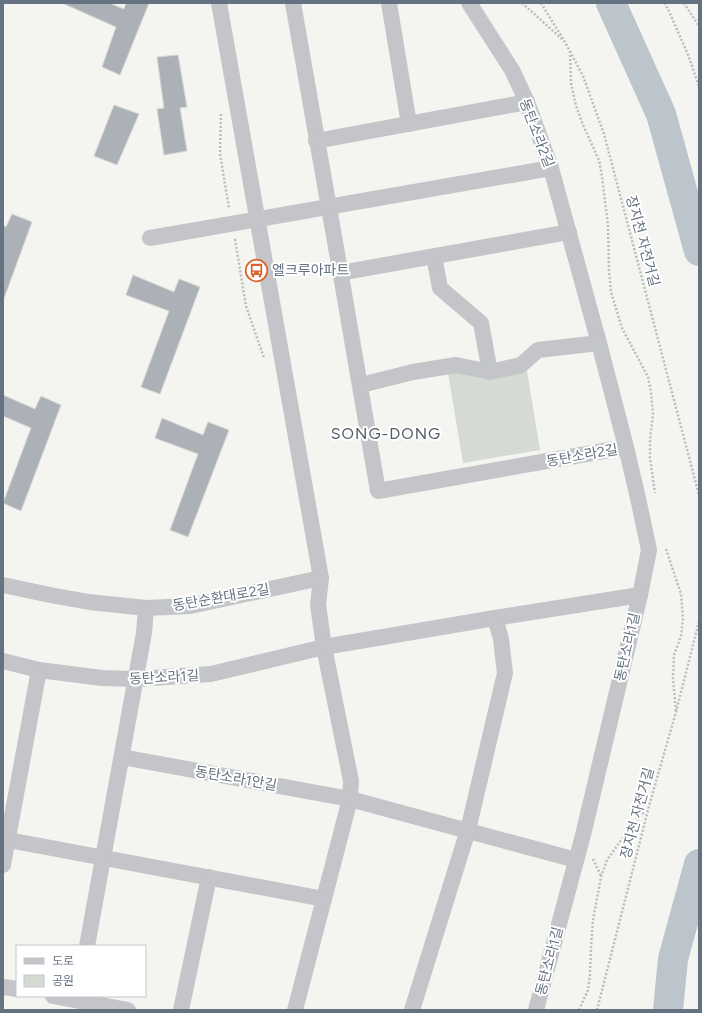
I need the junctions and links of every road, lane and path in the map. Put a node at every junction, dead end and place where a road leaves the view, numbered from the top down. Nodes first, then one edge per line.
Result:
1 (219, 3) edge
2 (292, 3) edge
3 (389, 3) edge
4 (469, 3) edge
5 (522, 3) edge
6 (541, 3) edge
7 (664, 3) edge
8 (684, 3) edge
9 (699, 26) edge
10 (565, 42) junction
11 (570, 51) junction
12 (699, 87) edge
13 (527, 102) junction
14 (221, 112) dead end
15 (409, 124) junction
16 (316, 141) junction
17 (551, 168) junction
18 (228, 197) dead end
19 (328, 207) junction
20 (257, 219) junction
21 (569, 232) junction
22 (150, 238) dead end
23 (237, 251) dead end
24 (434, 256) junction
25 (340, 273) junction
26 (599, 343) junction
27 (264, 359) dead end
28 (490, 372) junction
29 (361, 385) junction
30 (626, 448) junction
31 (699, 495) edge
32 (656, 500) dead end
33 (665, 547) dead end
34 (321, 578) junction
35 (3, 585) edge
36 (640, 595) junction
37 (146, 608) junction
38 (495, 618) junction
39 (699, 621) edge
40 (324, 647) junction
41 (3, 661) edge
42 (39, 670) junction
43 (136, 679) junction
44 (676, 712) junction
45 (122, 757) junction
46 (350, 800) junction
47 (648, 806) junction
48 (468, 830) junction
49 (5, 839) edge
50 (103, 858) junction
51 (576, 860) junction
52 (3, 865) edge
53 (208, 878) junction
54 (324, 899) junction
55 (87, 945) edge
56 (3, 987) edge
57 (16, 989) edge
58 (66, 997) edge
59 (78, 998) edge
60 (128, 1010) edge
61 (181, 1010) edge
62 (295, 1010) edge
63 (412, 1010) edge
64 (536, 1010) edge
65 (579, 1010) edge
66 (597, 1010) edge

1 - 20 street
2 - 16 street, 동탄소라2길
3 - 15 street
4 - 13 street, 동탄소라2길
5 - 10 path
6 - 10 path, 장지천 자전거길
7 - 12 path
8 - 9 path
10 - 11 path, 장지천 자전거길
11 - 31 path, 장지천 자전거길
11 - 32 path
13 - 15 street
13 - 17 street, 동탄소라2길
14 - 18 path
15 - 16 street
16 - 19 street, 동탄소라2길
17 - 19 street
17 - 21 street, 동탄소라2길
19 - 20 street
19 - 25 street, 동탄소라2길
20 - 22 street
20 - 34 street
21 - 24 street
21 - 26 street, 동탄소라2길
23 - 27 path
24 - 25 street
24 - 28 street
25 - 29 street, 동탄소라2길
26 - 28 street
26 - 30 street, 동탄소라2길
28 - 29 street
29 - 30 street, 동탄소라2길
30 - 36 street
33 - 44 path
34 - 37 street, 동탄순환대로2길
34 - 40 street
35 - 37 street, 동탄순환대로2길
36 - 38 street, 동탄소라1길
36 - 51 street, 동탄소라1길
37 - 43 street
38 - 40 street, 동탄소라1길
38 - 48 street
39 - 44 path, 장지천 자전거길
40 - 43 street, 동탄소라1길
40 - 46 street
41 - 42 street, 동탄소라1길
42 - 43 street, 동탄소라1길
42 - 49 street
43 - 45 street
44 - 47 path, 장지천 자전거길
45 - 46 street, 동탄소라1안길
45 - 50 street
46 - 48 street, 동탄소라1안길
46 - 54 street
47 - 65 path
47 - 66 path, 장지천 자전거길
48 - 51 street, 동탄소라1안길
48 - 63 street
49 - 50 street
49 - 52 street
50 - 53 street
50 - 55 street
51 - 64 street, 동탄소라1길
53 - 54 street
53 - 61 street
54 - 62 street
56 - 57 street
58 - 59 street
59 - 60 street

